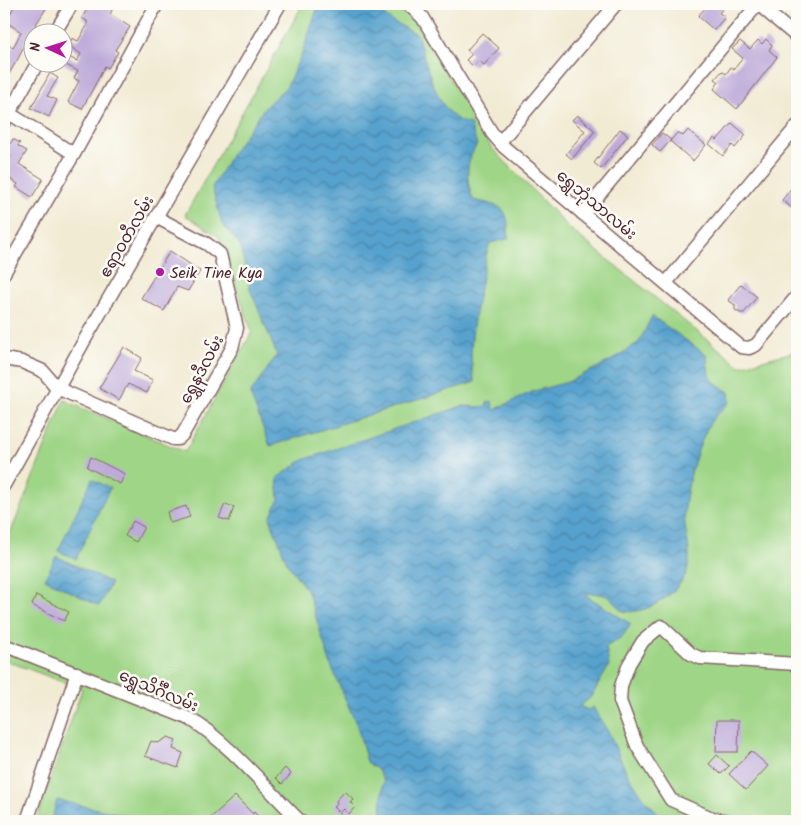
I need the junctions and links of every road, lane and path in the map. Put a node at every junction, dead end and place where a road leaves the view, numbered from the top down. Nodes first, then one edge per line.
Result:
1 (72, 4) edge
2 (157, 4) edge
3 (280, 4) edge
4 (408, 4) edge
5 (616, 4) edge
6 (421, 8) edge
7 (61, 22) edge
8 (797, 37) edge
9 (32, 72) edge
10 (5, 115) edge
11 (797, 126) edge
12 (500, 142) junction
13 (74, 154) junction
14 (583, 214) junction
15 (156, 217) junction
16 (4, 272) edge
17 (666, 283) junction
18 (797, 296) edge
19 (4, 359) edge
20 (57, 388) junction
21 (4, 485) edge
22 (4, 645) edge
23 (797, 664) edge
24 (77, 673) junction
25 (27, 821) edge
26 (300, 821) edge
27 (728, 821) edge

1 - 7 street
2 - 13 street
3 - 15 street, ဧရာဝတီလမ်း
4 - 6 street, ရွှေဘုံသာလမ်း
5 - 12 street
6 - 12 street, ရွှေဘုံသာလမ်း
8 - 14 street
9 - 10 street
10 - 13 street
11 - 17 street
12 - 14 street, ရွှေဘုံသာလမ်း
13 - 16 street
14 - 17 street, ရွှေဘုံသာလမ်း
15 - 20 street, ဧရာဝတီလမ်း
15 - 20 street, ရွှေနဒီလမ်း
17 - 18 street, ရွှေဘုံသာလမ်း
19 - 20 street
20 - 21 street, ဧရာဝတီလမ်း
22 - 24 street, ရွှေသိင်္ဂီလမ်း
23 - 27 street
24 - 25 street
24 - 26 street, ရွှေသိင်္ဂီလမ်း

